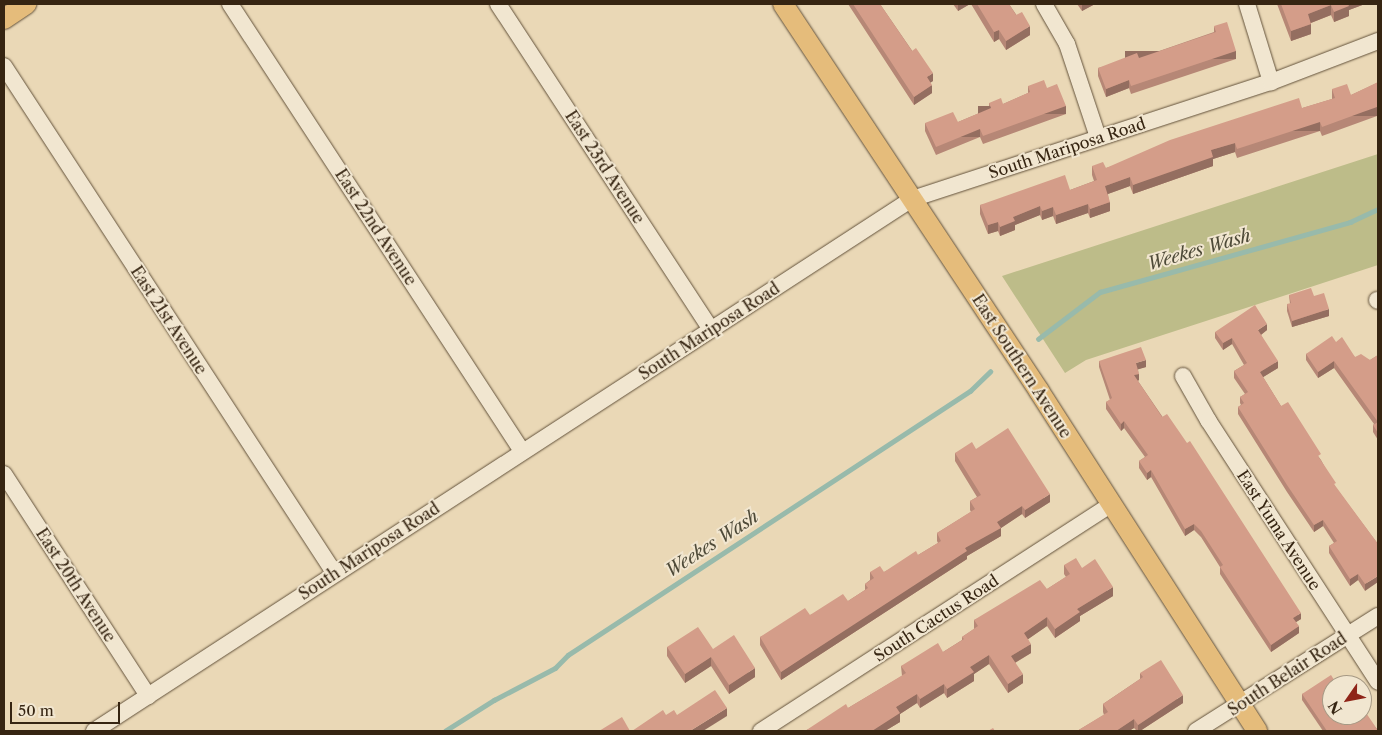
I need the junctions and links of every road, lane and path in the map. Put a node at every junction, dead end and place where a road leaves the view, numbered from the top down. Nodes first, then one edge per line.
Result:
1 (26, 4) edge
2 (230, 4) edge
3 (498, 4) edge
4 (783, 4) edge
5 (1044, 4) edge
6 (1248, 4) edge
7 (6, 13) edge
8 (1378, 41) edge
9 (4, 66) edge
10 (1271, 82) junction
11 (1098, 137) junction
12 (912, 199) junction
13 (711, 330) junction
14 (1183, 376) dead end
15 (522, 451) junction
16 (4, 474) edge
17 (1111, 505) junction
18 (335, 574) junction
19 (1378, 616) edge
20 (1348, 635) junction
21 (1378, 682) edge
22 (148, 696) junction
23 (1240, 705) junction
24 (94, 731) edge
25 (761, 731) edge
26 (1196, 731) edge
27 (1257, 731) edge

1 - 7 main road
2 - 15 street, East 22nd Avenue
3 - 13 street, East 23rd Avenue
4 - 12 main road, East Southern Avenue
5 - 11 street
6 - 10 street
8 - 10 street, South Mariposa Road
9 - 18 street, East 21st Avenue
10 - 11 street, South Mariposa Road
11 - 12 street, South Mariposa Road
12 - 13 street, South Mariposa Road
12 - 17 main road, East Southern Avenue
13 - 15 street, South Mariposa Road
14 - 20 street, East Yuma Avenue
15 - 18 street, South Mariposa Road
16 - 22 street, East 20th Avenue
17 - 23 main road, East Southern Avenue
17 - 25 street, South Cactus Road
18 - 22 street, South Mariposa Road
19 - 20 street, South Belair Road
20 - 21 street, East Yuma Avenue
20 - 23 street, South Belair Road
22 - 24 street, South Mariposa Road
23 - 26 street, South Belair Road
23 - 27 main road, East Southern Avenue

